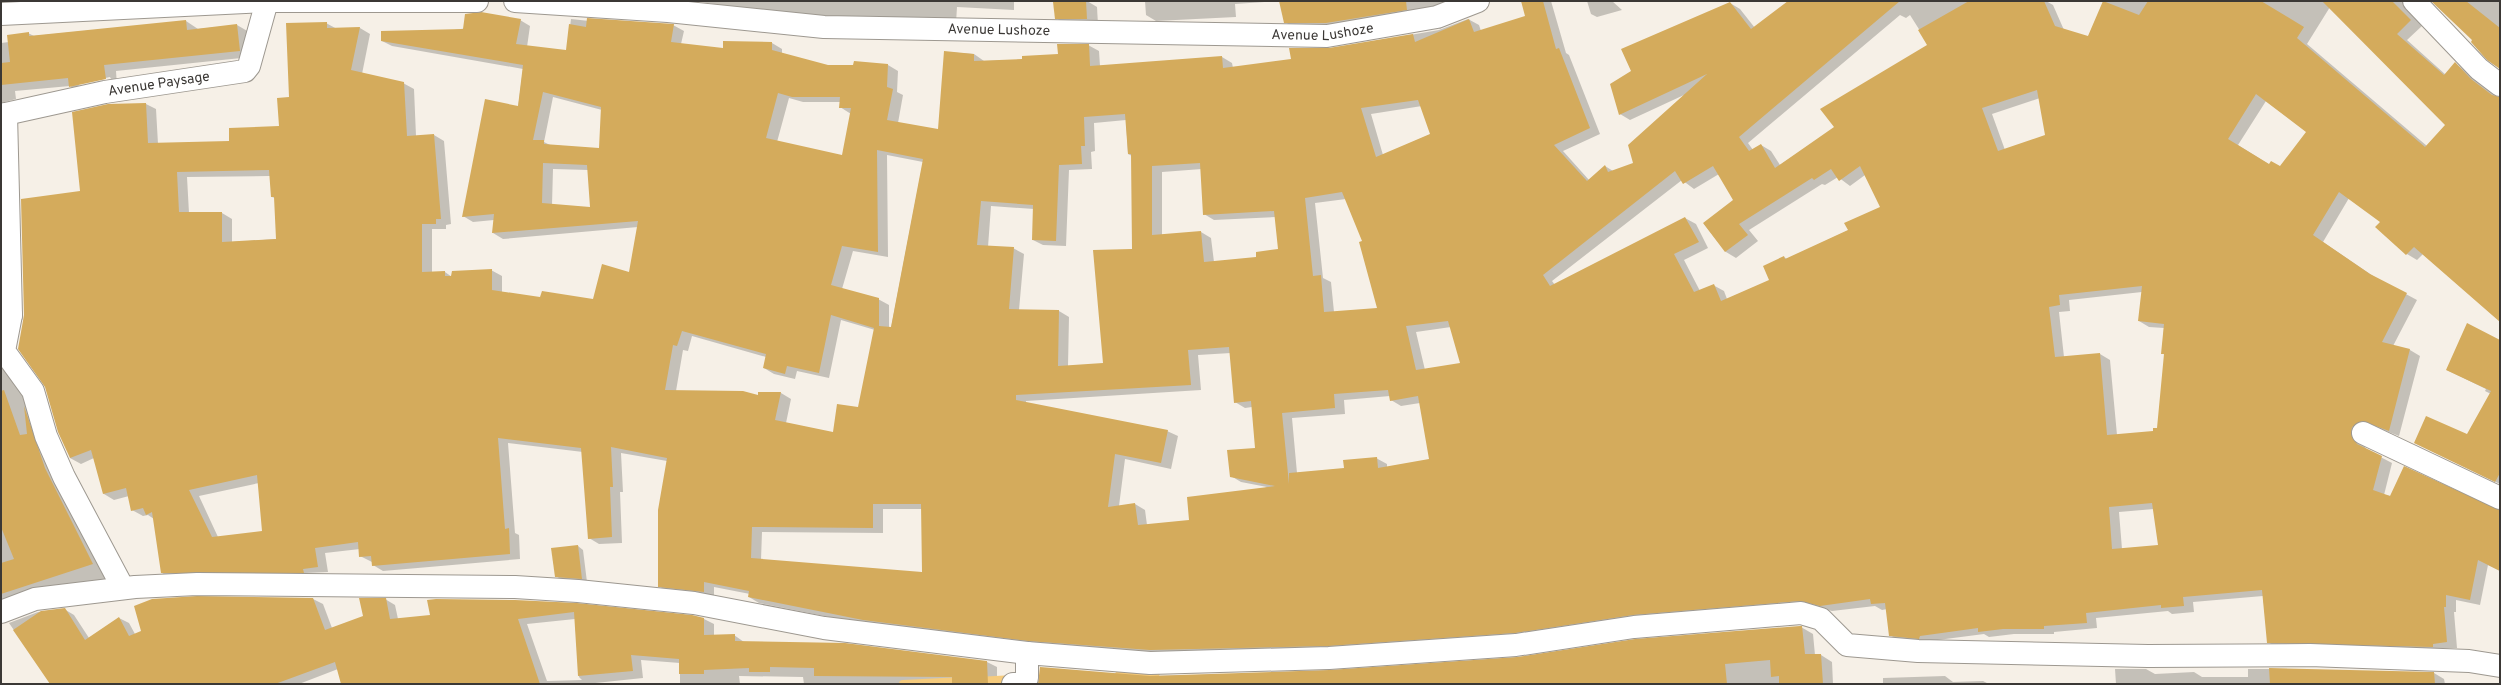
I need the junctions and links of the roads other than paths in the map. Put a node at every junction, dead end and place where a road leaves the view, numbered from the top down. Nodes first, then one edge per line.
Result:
1 (267, 1) edge
2 (478, 1) edge
3 (515, 1) edge
4 (1478, 1) edge
5 (2414, 1) edge
6 (1, 14) edge
7 (2500, 85) edge
8 (3, 115) edge
9 (6, 317) edge
10 (2363, 433) dead end
11 (2500, 498) edge
12 (124, 588) junction
13 (1, 612) edge
14 (1027, 653) junction
15 (2500, 666) edge
16 (1013, 684) edge

1 - 2 street
1 - 6 street
1 - 8 street, Avenue Paysage
3 - 4 street, Avenue Lushoze
5 - 7 street
8 - 9 street
9 - 12 street
10 - 11 street
12 - 13 street
12 - 14 street
14 - 15 street
14 - 16 street

